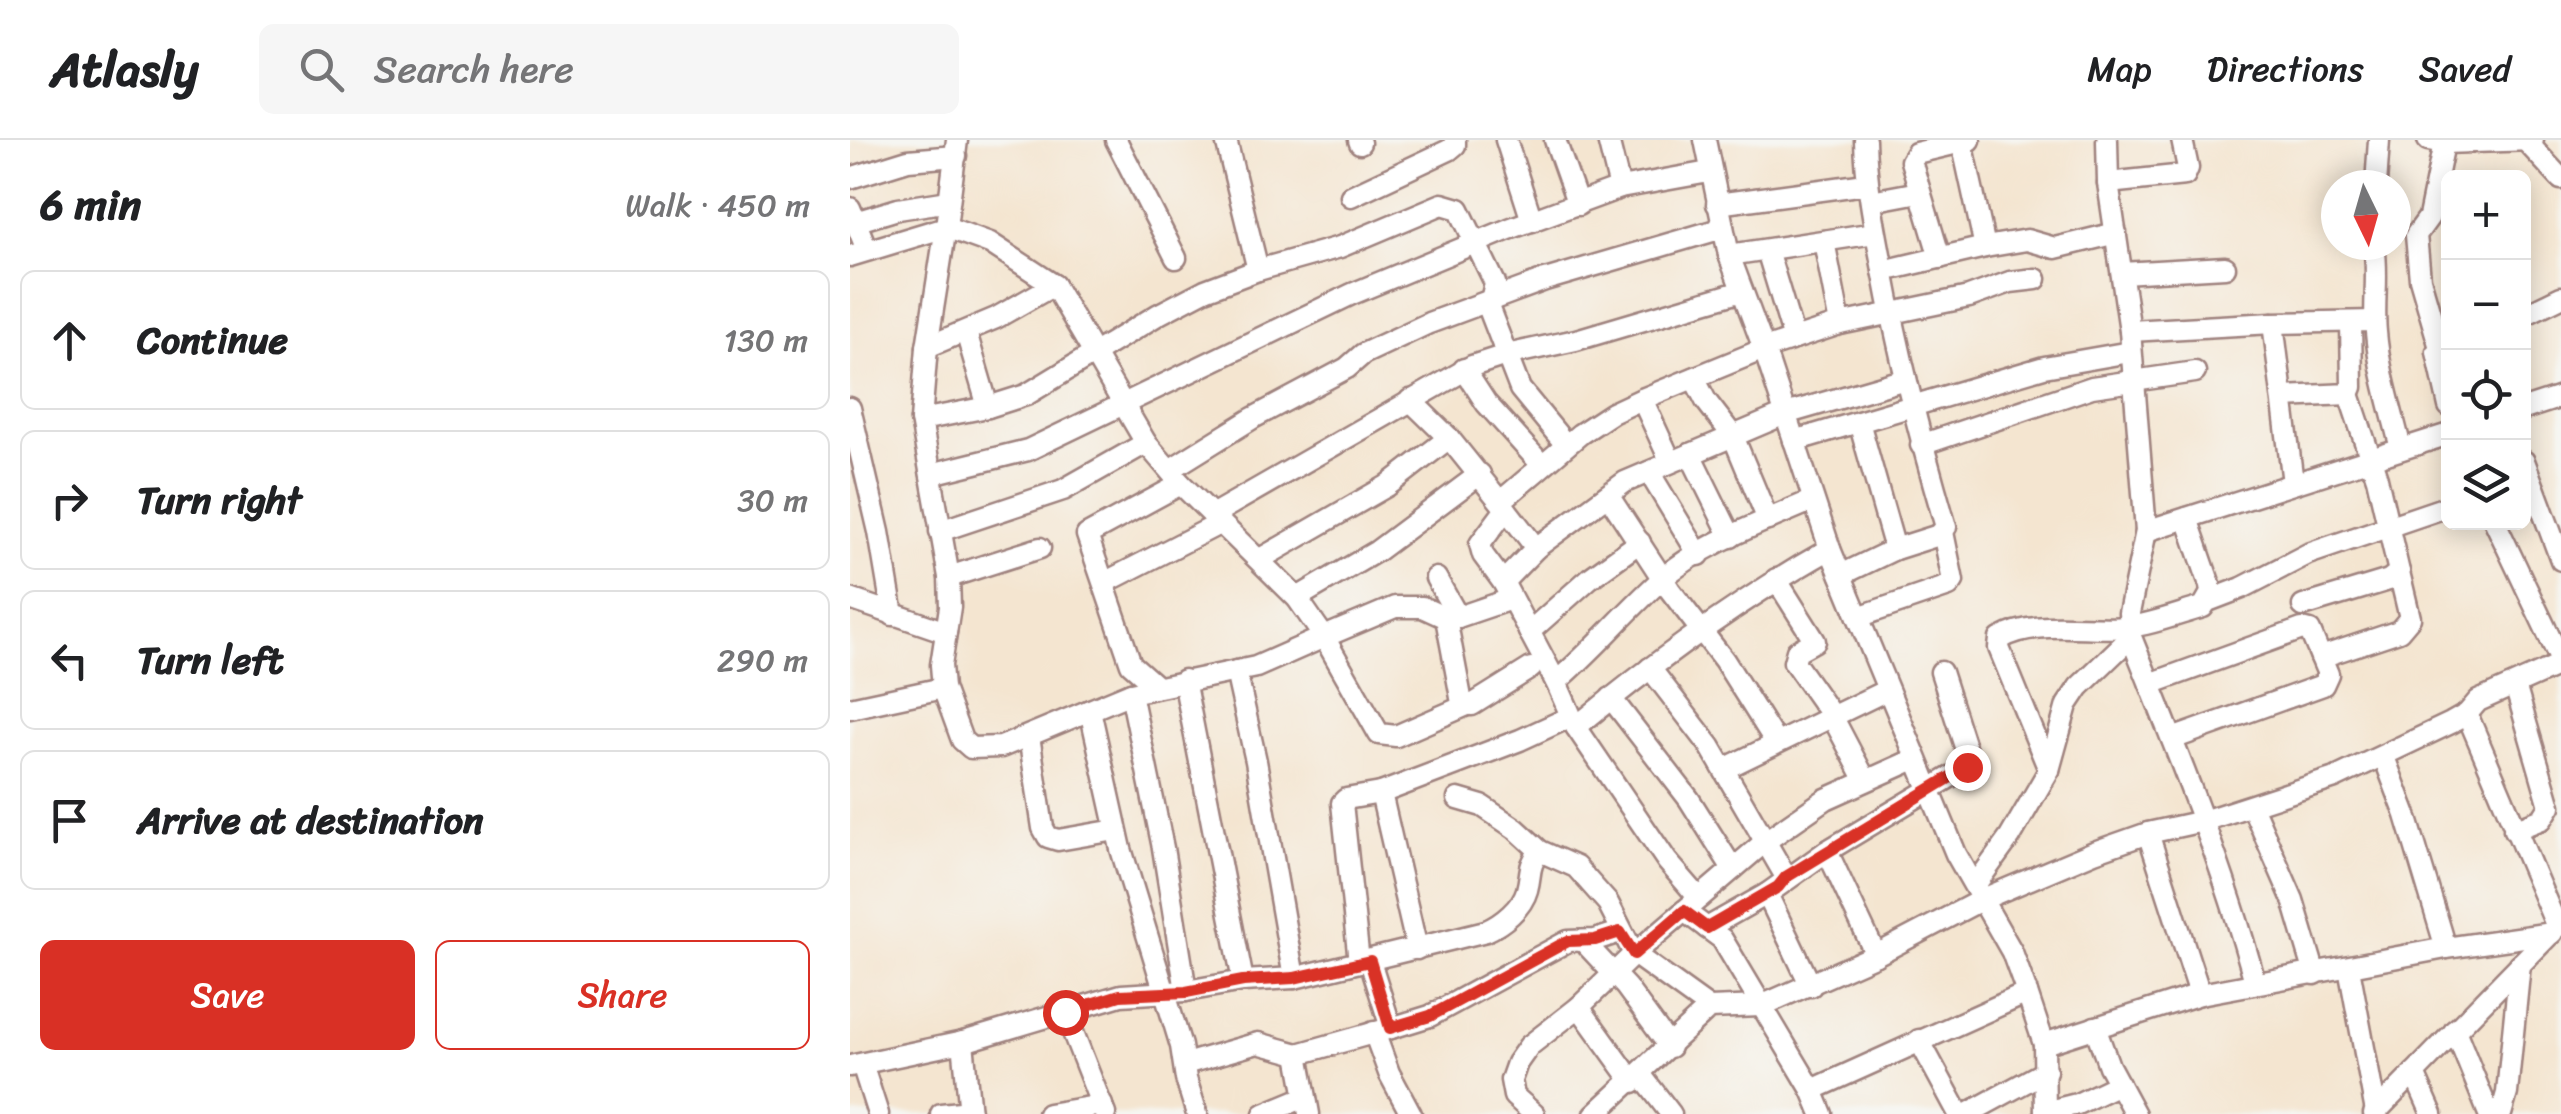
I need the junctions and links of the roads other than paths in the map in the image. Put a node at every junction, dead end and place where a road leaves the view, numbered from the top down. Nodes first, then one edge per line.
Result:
1 (1116, 140) edge
2 (1226, 140) edge
3 (1455, 140) edge
4 (1506, 140) edge
5 (1555, 140) edge
6 (1608, 140) edge
7 (1704, 140) edge
8 (1865, 140) edge
9 (2107, 140) edge
10 (2182, 140) edge
11 (2379, 140) edge
12 (1966, 141) edge
13 (2436, 141) edge
14 (2528, 141) edge
15 (956, 148) edge
16 (2377, 170) edge
17 (1709, 172) junction
18 (850, 178) edge
19 (2561, 179) edge
20 (2108, 183) junction
21 (1620, 188) junction
22 (1920, 192) junction
23 (1868, 193) junction
24 (1351, 196) dead end
25 (948, 201) junction
26 (1717, 204) junction
27 (1578, 205) junction
28 (853, 215) edge
29 (1532, 222) junction
30 (946, 227) junction
31 (1723, 228) junction
32 (1875, 233) junction
33 (2116, 233) junction
34 (1824, 241) junction
35 (1475, 246) junction
36 (1984, 246) junction
37 (1767, 250) junction
38 (858, 253) edge
39 (1729, 255) junction
40 (1176, 258) dead end
41 (1940, 258) junction
42 (2376, 260) edge
43 (2225, 267) dead end
44 (1258, 270) junction
45 (1883, 271) junction
46 (2122, 272) junction
47 (2036, 279) dead end
48 (1054, 285) junction
49 (1742, 291) junction
50 (2561, 297) edge
51 (1491, 298) junction
52 (1890, 312) junction
53 (2531, 312) edge
54 (2351, 322) junction
55 (2375, 322) junction
56 (2274, 323) junction
57 (1840, 324) junction
58 (966, 332) junction
59 (2441, 338) edge
60 (1794, 339) junction
61 (2130, 342) junction
62 (927, 346) junction
63 (1764, 349) junction
64 (2441, 349) edge
65 (1506, 354) junction
66 (1093, 356) junction
67 (1464, 369) junction
68 (2195, 372) dead end
69 (2441, 372) edge
70 (1694, 378) junction
71 (1906, 379) junction
72 (2136, 380) junction
73 (2349, 394) junction
74 (2561, 397) edge
75 (2282, 398) junction
76 (1642, 399) junction
77 (1410, 400) junction
78 (1123, 403) junction
79 (1912, 406) junction
80 (988, 407) junction
81 (2531, 407) edge
82 (850, 408) edge
83 (1785, 414) junction
84 (921, 420) junction
85 (1859, 422) junction
86 (1733, 436) junction
87 (2441, 436) edge
88 (1448, 438) junction
89 (1794, 442) junction
90 (1146, 443) junction
91 (1566, 444) junction
92 (1921, 444) junction
93 (2401, 449) junction
94 (1680, 457) junction
95 (2369, 459) junction
96 (1542, 465) junction
97 (1649, 472) junction
98 (931, 474) junction
99 (1480, 474) junction
100 (1176, 476) junction
101 (2293, 483) junction
102 (2531, 487) edge
103 (1608, 495) junction
104 (1813, 500) junction
105 (1503, 505) junction
106 (2441, 508) edge
107 (2187, 518) junction
108 (1216, 519) junction
109 (1768, 520) junction
110 (2388, 526) junction
111 (2499, 530) edge
112 (940, 531) junction
113 (1944, 532) junction
114 (2146, 532) junction
115 (1731, 537) junction
116 (1640, 542) junction
117 (1040, 548) dead end
118 (1536, 548) junction
119 (1830, 548) junction
120 (1895, 549) junction
121 (2559, 551) edge
122 (1699, 556) junction
123 (1260, 559) junction
124 (2399, 572) junction
125 (1841, 575) junction
126 (949, 577) junction
127 (1664, 577) junction
128 (1436, 578) dead end
129 (1776, 579) junction
130 (1104, 584) junction
131 (1507, 591) junction
132 (1297, 598) junction
133 (850, 600) edge
134 (2208, 601) junction
135 (2303, 606) dead end
136 (893, 615) junction
137 (1858, 617) junction
138 (1452, 618) junction
139 (1699, 630) junction
140 (946, 632) junction
141 (1530, 632) junction
142 (2130, 632) junction
143 (1324, 637) junction
144 (2322, 656) junction
145 (2561, 663) edge
146 (1531, 668) dead end
147 (1650, 668) junction
148 (1236, 671) junction
149 (1941, 672) dead end
150 (1184, 680) junction
151 (1556, 682) junction
152 (2150, 684) junction
153 (2515, 685) junction
154 (1156, 686) junction
155 (943, 688) junction
156 (1887, 690) junction
157 (1132, 692) junction
158 (1611, 698) junction
159 (1466, 705) junction
160 (850, 708) edge
161 (1090, 710) junction
162 (2467, 714) junction
163 (1832, 716) junction
164 (1573, 722) junction
165 (1029, 736) junction
166 (2172, 739) junction
167 (1775, 741) junction
168 (2384, 757) junction
169 (1916, 759) junction
170 (1724, 768) junction
171 (2049, 770) junction
172 (1866, 779) junction
173 (1929, 790) junction
174 (1381, 793) junction
175 (1458, 799) dead end
176 (2252, 806) junction
177 (2202, 821) junction
178 (1116, 830) junction
179 (2514, 830) junction
180 (2148, 833) junction
181 (1768, 840) junction
182 (1540, 850) junction
183 (1827, 851) junction
184 (1734, 869) junction
185 (1786, 877) junction
186 (1979, 892) junction
187 (1767, 894) junction
188 (1691, 904) junction
189 (1707, 928) junction
190 (2557, 928) edge
191 (1620, 932) junction
192 (1583, 941) junction
193 (2446, 948) junction
194 (1418, 949) junction
195 (1634, 954) junction
196 (1876, 954) junction
197 (1364, 962) junction
198 (2520, 964) junction
199 (2349, 968) junction
200 (2315, 974) junction
201 (1612, 975) junction
202 (1294, 978) junction
203 (1243, 981) junction
204 (2255, 982) junction
205 (1811, 986) junction
206 (1162, 992) junction
207 (1186, 992) junction
208 (2027, 993) junction
209 (2200, 994) junction
210 (1761, 1006) junction
211 (1579, 1008) junction
212 (1709, 1008) junction
213 (1065, 1012) junction
214 (2095, 1026) junction
215 (1382, 1030) junction
216 (2455, 1030) junction
217 (1919, 1040) junction
218 (963, 1042) junction
219 (2044, 1044) junction
220 (1670, 1047) junction
221 (1298, 1054) junction
222 (1185, 1064) junction
223 (856, 1065) edge
224 (2046, 1071) junction
225 (2414, 1073) junction
226 (1637, 1078) junction
227 (2120, 1084) junction
228 (1812, 1090) junction
229 (1307, 1105) edge
230 (1104, 1110) edge
231 (970, 1112) edge
232 (2045, 1113) edge
233 (2375, 1113) edge
234 (878, 1114) edge
235 (941, 1114) edge
236 (1048, 1114) edge
237 (1197, 1114) edge
238 (1264, 1114) edge
239 (1410, 1114) edge
240 (1534, 1114) edge
241 (1595, 1114) edge
242 (1672, 1114) edge
243 (1822, 1114) edge
244 (1959, 1114) edge
245 (1967, 1114) edge
246 (2136, 1114) edge
247 (2432, 1114) edge
248 (2489, 1114) edge
249 (2501, 1114) edge

1 - 40 street
2 - 44 street
3 - 24 street
4 - 29 street
5 - 27 street
6 - 21 street
7 - 17 street
8 - 23 street
9 - 20 street
10 - 20 street
11 - 16 street
12 - 22 street
12 - 36 street
13 - 14 street
13 - 59 street
14 - 19 street
15 - 18 street
15 - 25 street
17 - 21 street
17 - 26 street
20 - 33 street
21 - 27 street
22 - 23 street
22 - 41 street
23 - 26 street
23 - 32 street
25 - 28 street
25 - 30 street
26 - 31 street
27 - 29 street
28 - 38 street
29 - 35 street
30 - 38 street
30 - 48 street
30 - 62 street
31 - 39 street
31 - 51 street
32 - 34 street
32 - 45 street
33 - 36 street
33 - 46 street
34 - 37 street
34 - 57 street
35 - 44 street
35 - 51 street
35 - 78 street
36 - 41 street
37 - 39 street
37 - 60 street
39 - 49 street
41 - 45 street
42 - 55 street
43 - 46 street
44 - 66 street
45 - 52 street
46 - 61 street
47 - 52 street
48 - 58 street
48 - 66 street
49 - 63 street
49 - 65 street
50 - 53 street
51 - 65 street
51 - 100 street
52 - 57 street
52 - 71 street
54 - 55 street
54 - 56 street
54 - 73 street
55 - 93 street
56 - 61 street
56 - 75 street
57 - 60 street
58 - 62 street
58 - 80 street
60 - 63 street
61 - 72 street
61 - 79 street
62 - 84 street
63 - 70 street
63 - 83 street
64 - 69 street
65 - 67 street
65 - 91 street
66 - 78 street
66 - 80 street
67 - 77 street
67 - 96 street
68 - 72 street
70 - 76 street
70 - 86 street
71 - 79 street
71 - 83 street
72 - 92 street
72 - 114 street
73 - 75 street
73 - 95 street
74 - 81 street
75 - 101 street
76 - 91 street
76 - 94 street
77 - 88 street
77 - 108 street
78 - 90 street
78 - 98 street
79 - 85 street
79 - 92 street
80 - 84 street
82 - 136 street
83 - 86 street
83 - 89 street
84 - 98 street
85 - 89 street
85 - 120 street
86 - 94 street
86 - 109 street
87 - 93 street
88 - 99 street
88 - 123 street
89 - 104 street
90 - 100 street
90 - 112 street
91 - 96 street
92 - 113 street
93 - 95 street
94 - 97 street
94 - 115 street
95 - 101 street
95 - 110 street
96 - 105 street
97 - 103 street
97 - 122 street
98 - 112 street
99 - 105 street
99 - 132 street
100 - 108 street
100 - 130 street
101 - 107 street
102 - 121 street
103 - 116 street
103 - 118 street
104 - 109 street
104 - 119 street
105 - 118 street
105 - 131 street
106 - 110 street
107 - 114 street
107 - 134 street
108 - 123 street
108 - 130 street
109 - 115 street
110 - 124 street
110 - 134 street
111 - 145 street
112 - 126 street
113 - 120 street
113 - 137 street
114 - 142 street
115 - 122 street
116 - 127 street
116 - 141 street
117 - 126 street
118 - 131 street
119 - 125 street
119 - 129 street
120 - 125 street
122 - 127 street
123 - 132 street
124 - 135 street
124 - 144 street
125 - 137 street
126 - 140 street
127 - 139 street
127 - 151 street
128 - 138 street
129 - 139 street
129 - 163 street
130 - 154 street
131 - 138 street
131 - 141 street
132 - 143 street
133 - 136 street
134 - 142 street
136 - 140 street
137 - 156 street
138 - 143 street
138 - 159 street
139 - 147 street
139 - 167 street
140 - 155 street
141 - 151 street
142 - 152 street
142 - 171 street
142 - 171 street
143 - 148 street
143 - 159 street
144 - 152 street
144 - 166 street
145 - 153 street
146 - 159 street
147 - 158 street
147 - 170 street
148 - 150 street
148 - 202 street
149 - 173 street
150 - 154 street
150 - 203 street
151 - 164 street
152 - 166 street
153 - 162 street
153 - 179 street
154 - 157 street
155 - 160 street
155 - 165 street
156 - 163 street
156 - 169 street
157 - 161 street
157 - 207 street
158 - 164 street
158 - 184 street
161 - 165 street
161 - 178 street
162 - 168 street
162 - 179 street
163 - 167 street
163 - 172 street
164 - 174 street
164 - 188 street
165 - 178 street
166 - 177 street
167 - 170 street
168 - 176 street
168 - 193 street
169 - 172 street
169 - 173 street
170 - 181 street
171 - 186 street
172 - 181 street
173 - 183 street
173 - 186 street
174 - 194 street
174 - 197 street
175 - 182 street
176 - 177 street
176 - 200 street
177 - 180 street
177 - 204 street
178 - 206 street
179 - 190 street
180 - 186 street
180 - 209 street
181 - 184 street
181 - 185 street
182 - 191 street
182 - 194 street
183 - 185 street
183 - 196 street
184 - 188 street
185 - 187 street
186 - 196 street
186 - 208 street
187 - 189 street
187 - 205 street
188 - 189 street
188 - 195 street
189 - 210 street
190 - 193 street
190 - 198 street
191 - 192 street
191 - 195 street
192 - 201 street
192 - 215 street
193 - 199 street
194 - 197 street
195 - 201 street
195 - 212 street
196 - 205 street
197 - 202 street
197 - 215 street
198 - 216 street
198 - 249 street
199 - 200 street
199 - 233 street
200 - 204 street
201 - 211 street
201 - 220 street
202 - 203 street
203 - 207 street
204 - 209 street
205 - 210 street
206 - 207 street
206 - 213 street
206 - 222 street
208 - 217 street
208 - 219 street
209 - 214 street
210 - 212 street
210 - 228 street
211 - 226 street
211 - 240 street
212 - 220 street
213 - 218 street
213 - 230 street
214 - 219 street
214 - 227 street
215 - 221 street
215 - 239 street
216 - 225 street
216 - 248 street
217 - 228 street
217 - 244 street
218 - 223 street
218 - 231 street
219 - 224 street
220 - 226 street
221 - 222 street
221 - 229 street
222 - 237 street
223 - 234 street
224 - 232 street
224 - 245 street
225 - 233 street
225 - 247 street
226 - 241 street
226 - 242 street
227 - 232 street
227 - 246 street
228 - 243 street
229 - 238 street
230 - 236 street
231 - 235 street

